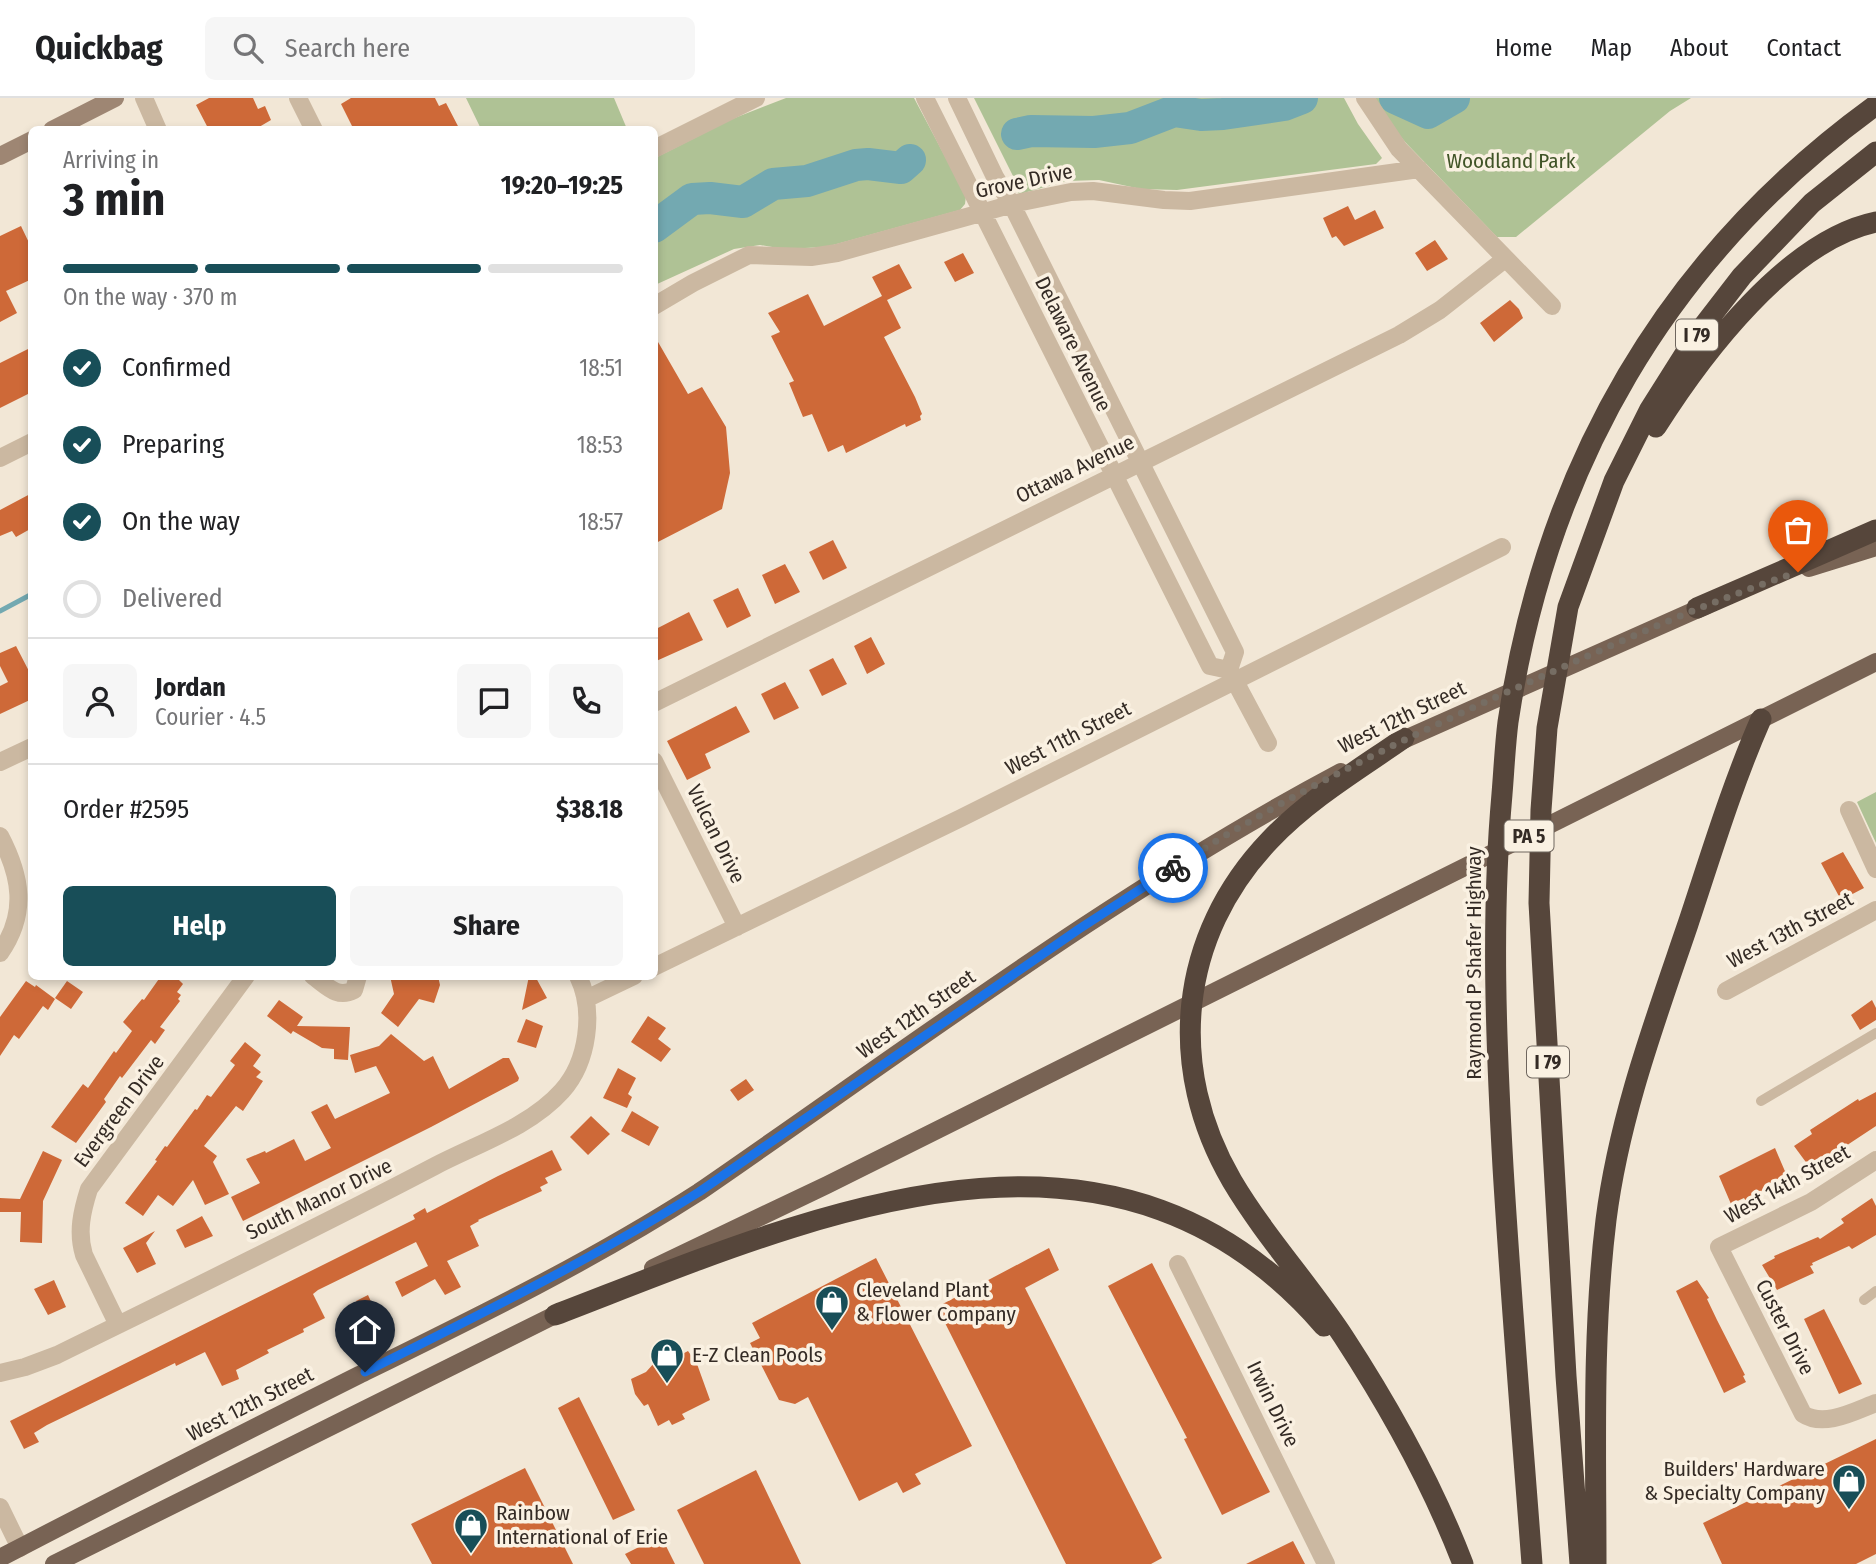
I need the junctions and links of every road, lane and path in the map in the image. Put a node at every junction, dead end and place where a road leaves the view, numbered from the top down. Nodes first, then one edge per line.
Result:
1 (116, 98) edge
2 (144, 98) edge
3 (298, 98) edge
4 (756, 98) edge
5 (925, 98) edge
6 (957, 98) edge
7 (1365, 98) edge
8 (1876, 105) edge
9 (60, 126) edge
10 (156, 126) edge
11 (312, 126) edge
12 (28, 142) edge
13 (658, 147) edge
14 (1876, 152) edge
15 (0, 156) edge
16 (1419, 169) junction
17 (1012, 205) junction
18 (983, 213) junction
19 (1876, 222) edge
20 (1505, 259) junction
21 (658, 304) edge
22 (1552, 306) dead end
23 (28, 444) edge
24 (0, 458) edge
25 (1139, 463) junction
26 (1112, 476) junction
27 (1876, 530) edge
28 (1502, 547) dead end
29 (1876, 547) edge
30 (1583, 565) junction
31 (1697, 608) junction
32 (1876, 662) edge
33 (1232, 675) junction
34 (658, 701) edge
35 (1761, 719) junction
36 (1404, 738) junction
37 (1268, 743) dead end
38 (28, 749) edge
39 (0, 762) edge
40 (658, 769) edge
41 (1849, 810) dead end
42 (0, 836) edge
43 (1876, 869) edge
44 (1876, 910) edge
45 (737, 927) junction
46 (0, 953) edge
47 (658, 965) edge
48 (243, 980) edge
49 (318, 980) edge
50 (357, 980) edge
51 (579, 980) edge
52 (626, 980) edge
53 (1726, 991) dead end
54 (586, 999) junction
55 (1876, 1033) edge
56 (1761, 1101) dead end
57 (1876, 1160) edge
58 (1719, 1247) joint
59 (1178, 1264) dead end
60 (1876, 1291) edge
61 (1864, 1300) dead end
62 (555, 1315) junction
63 (118, 1325) junction
64 (0, 1373) edge
65 (1876, 1403) edge
66 (1391, 1414) junction
67 (0, 1507) edge
68 (20, 1548) junction
69 (0, 1558) edge
70 (54, 1564) edge
71 (1326, 1564) edge
72 (1463, 1564) edge
73 (1532, 1564) edge
74 (1580, 1564) edge
75 (1596, 1564) edge

1 - 9 main road
2 - 10 street
3 - 11 street
4 - 13 street
5 - 18 street, Delaware Avenue
6 - 17 street, Delaware Avenue
7 - 16 street
8 - 73 highway, Raymond P Shafer Highway / I 79
12 - 15 main road
14 - 30 highway, I 79
16 - 17 street, Grove Drive
16 - 20 street
17 - 18 street, Grove Drive
17 - 25 street, Delaware Avenue
18 - 21 street, Grove Drive
18 - 26 street, Delaware Avenue
19 - 30 highway
20 - 22 street
20 - 25 street, Ottawa Avenue
23 - 24 street
25 - 26 street, Ottawa Avenue
25 - 33 street, Delaware Avenue
26 - 33 street, Delaware Avenue
26 - 34 street, Ottawa Avenue
27 - 31 highway
28 - 33 street, West 11th Street
29 - 31 main road, West 12th Street
30 - 74 highway, I 79
31 - 36 main road, West 12th Street
32 - 35 main road, PA 5
33 - 37 street, Delaware Avenue
33 - 45 street, West 11th Street
35 - 62 main road, PA 5
35 - 75 highway
36 - 66 highway
36 - 68 main road, West 12th Street
38 - 39 street
40 - 45 street, Vulcan Drive
41 - 43 street
42 - 46 street
44 - 53 street, West 13th Street
45 - 47 street, West 11th Street
48 - 63 street, Evergreen Drive
49 - 50 street
51 - 54 street, South Manor Drive
52 - 54 street
54 - 63 street, South Manor Drive
55 - 56 lane
57 - 58 street, West 14th Street
58 - 65 street, Custer Drive
59 - 71 street, Irwin Drive
60 - 61 lane
62 - 66 highway
62 - 70 main road, PA 5
63 - 64 street, South Manor Drive
66 - 72 highway
67 - 68 street
68 - 69 main road, West 12th Street

